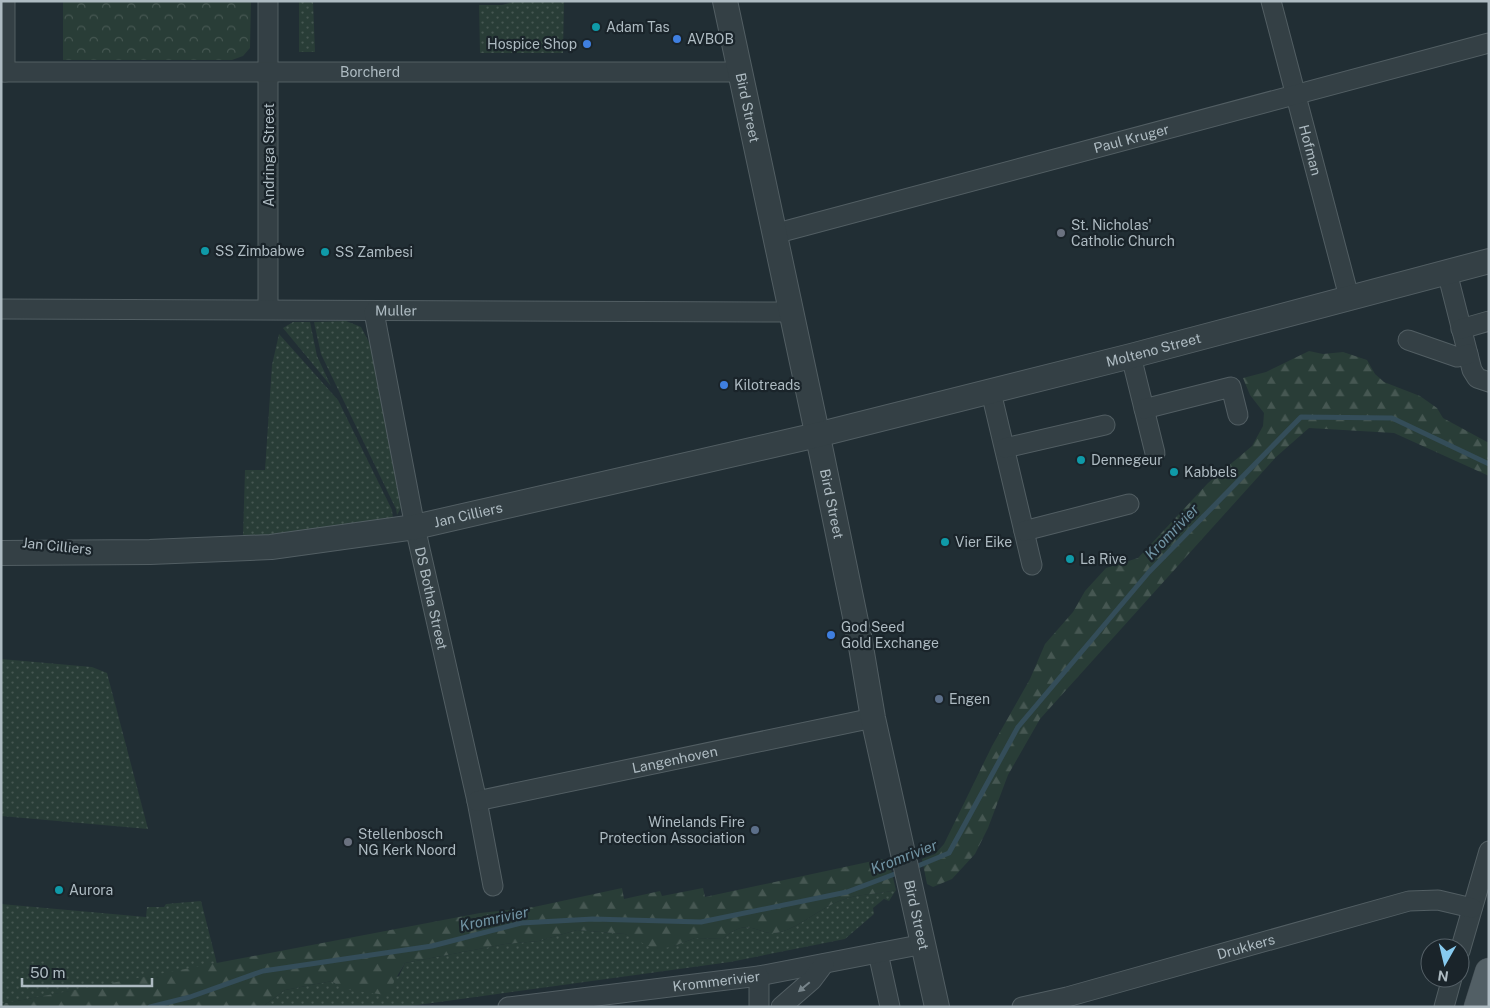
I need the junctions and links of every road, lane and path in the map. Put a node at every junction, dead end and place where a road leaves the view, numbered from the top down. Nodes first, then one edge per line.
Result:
1 (5, 1) edge
2 (268, 1) edge
3 (725, 1) edge
4 (1271, 1) edge
5 (1489, 43) edge
6 (3, 72) edge
7 (739, 72) junction
8 (269, 73) junction
9 (1296, 94) junction
10 (774, 234) junction
11 (1489, 261) edge
12 (1447, 272) junction
13 (1349, 297) junction
14 (1, 309) edge
15 (268, 309) junction
16 (374, 312) junction
17 (790, 312) junction
18 (1458, 320) junction
19 (1489, 321) edge
20 (1408, 340) dead end
21 (1468, 354) junction
22 (1131, 356) junction
23 (1489, 382) edge
24 (991, 392) junction
25 (1144, 409) junction
26 (1238, 415) dead end
27 (1105, 425) dead end
28 (817, 435) junction
29 (1005, 448) junction
30 (1155, 453) dead end
31 (1129, 504) dead end
32 (415, 527) junction
33 (1024, 531) junction
34 (1, 541) edge
35 (112, 551) junction
36 (1, 553) edge
37 (1032, 565) dead end
38 (873, 718) junction
39 (477, 801) junction
40 (1489, 851) edge
41 (493, 886) dead end
42 (1472, 908) junction
43 (1464, 938) edge
44 (924, 944) junction
45 (878, 953) junction
46 (824, 964) junction
47 (1489, 972) edge
48 (759, 976) junction
49 (1449, 988) edge
50 (508, 1007) edge
51 (759, 1007) edge
52 (780, 1007) edge
53 (890, 1007) edge
54 (937, 1007) edge
55 (1022, 1007) edge
56 (1444, 1007) edge
57 (1478, 1007) edge

1 - 6 street
2 - 8 street, Andringa Street
3 - 7 street, Bird Street
4 - 9 street, Hofman
5 - 9 street, Paul Kruger
6 - 8 street, Borcherd
7 - 8 street, Borcherd
7 - 10 street, Bird Street
8 - 15 street, Andringa Street
9 - 10 street, Paul Kruger
9 - 13 street, Hofman
10 - 17 street, Bird Street
11 - 12 street, Molteno Street
12 - 13 street, Molteno Street
12 - 18 street
13 - 22 street, Molteno Street
14 - 15 street, Muller
15 - 16 street, Muller
16 - 17 street, Muller
16 - 32 street, DS Botha Street
17 - 28 street, Bird Street
18 - 19 street
18 - 21 street
20 - 21 street
21 - 23 street
22 - 24 street, Molteno Street
22 - 25 street
24 - 28 street, Molteno Street
24 - 29 street
25 - 26 street
25 - 30 street
27 - 29 street
28 - 32 street, Jan Cilliers
28 - 38 street, Bird Street
29 - 33 street
31 - 33 street
32 - 35 street, Jan Cilliers
32 - 39 street, DS Botha Street
33 - 37 street
34 - 35 street, Jan Cilliers
35 - 36 street, Jan Cilliers
38 - 39 street, Langenhoven
38 - 44 street, Bird Street
39 - 41 street, DS Botha Street
40 - 42 street
42 - 43 street
42 - 55 street, Drukkers
44 - 45 street, Krommerivier
44 - 54 street, Bird Street
45 - 46 street, Krommerivier
45 - 53 street
46 - 48 street, Krommerivier
46 -> 52 street
47 - 57 main road
48 - 50 street, Krommerivier
48 - 51 street
49 - 56 street

